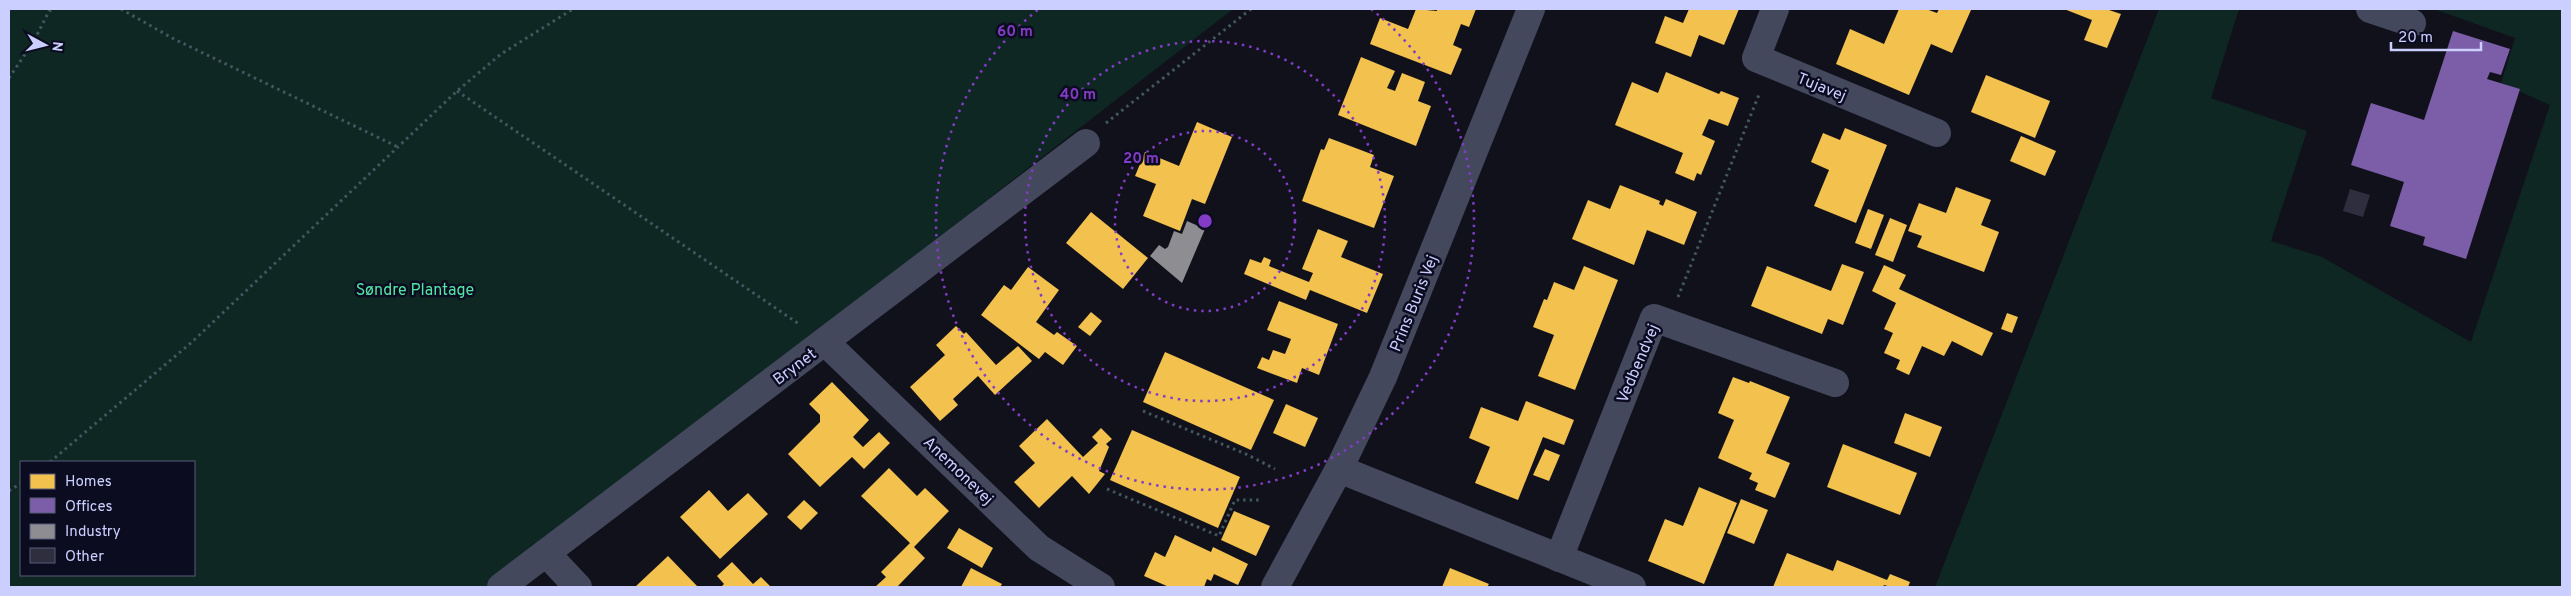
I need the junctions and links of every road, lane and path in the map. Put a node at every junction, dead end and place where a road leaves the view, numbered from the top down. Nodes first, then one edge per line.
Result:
1 (54, 9) edge
2 (121, 9) edge
3 (573, 9) edge
4 (1251, 9) edge
5 (1531, 9) edge
6 (1775, 9) edge
7 (2370, 9) edge
8 (2412, 22) dead end
9 (1771, 66) junction
10 (9, 78) edge
11 (457, 91) junction
12 (1937, 133) dead end
13 (1086, 143) joint
14 (398, 147) junction
15 (1668, 321) junction
16 (826, 342) junction
17 (1835, 383) dead end
18 (1143, 411) dead end
19 (51, 461) edge
20 (1275, 469) dead end
21 (1339, 469) junction
22 (20, 484) edge
23 (1107, 489) dead end
24 (9, 492) edge
25 (1261, 500) dead end
26 (546, 552) junction
27 (1559, 558) junction
28 (501, 587) edge
29 (578, 587) edge
30 (1101, 587) edge
31 (1274, 587) edge
32 (1632, 587) edge

1 - 10 path
2 - 14 path
3 - 11 path
4 - 13 path
5 - 21 street, Prins Buris Vej
6 - 9 street, Tujavej
7 - 8 street
9 - 12 street, Tujavej
9 - 15 path
11 - 14 path
11 - 16 path
13 - 16 street, Brynet
14 - 19 path
15 - 17 street, Vedbendvej
15 - 27 street, Vedbendvej
16 - 26 street, Brynet
16 - 30 street, Anemonevej
18 - 20 path
21 - 27 street
21 - 31 street, Prins Buris Vej
22 - 24 path
23 - 25 path
26 - 28 street, Brynet
26 - 29 street
27 - 32 street

